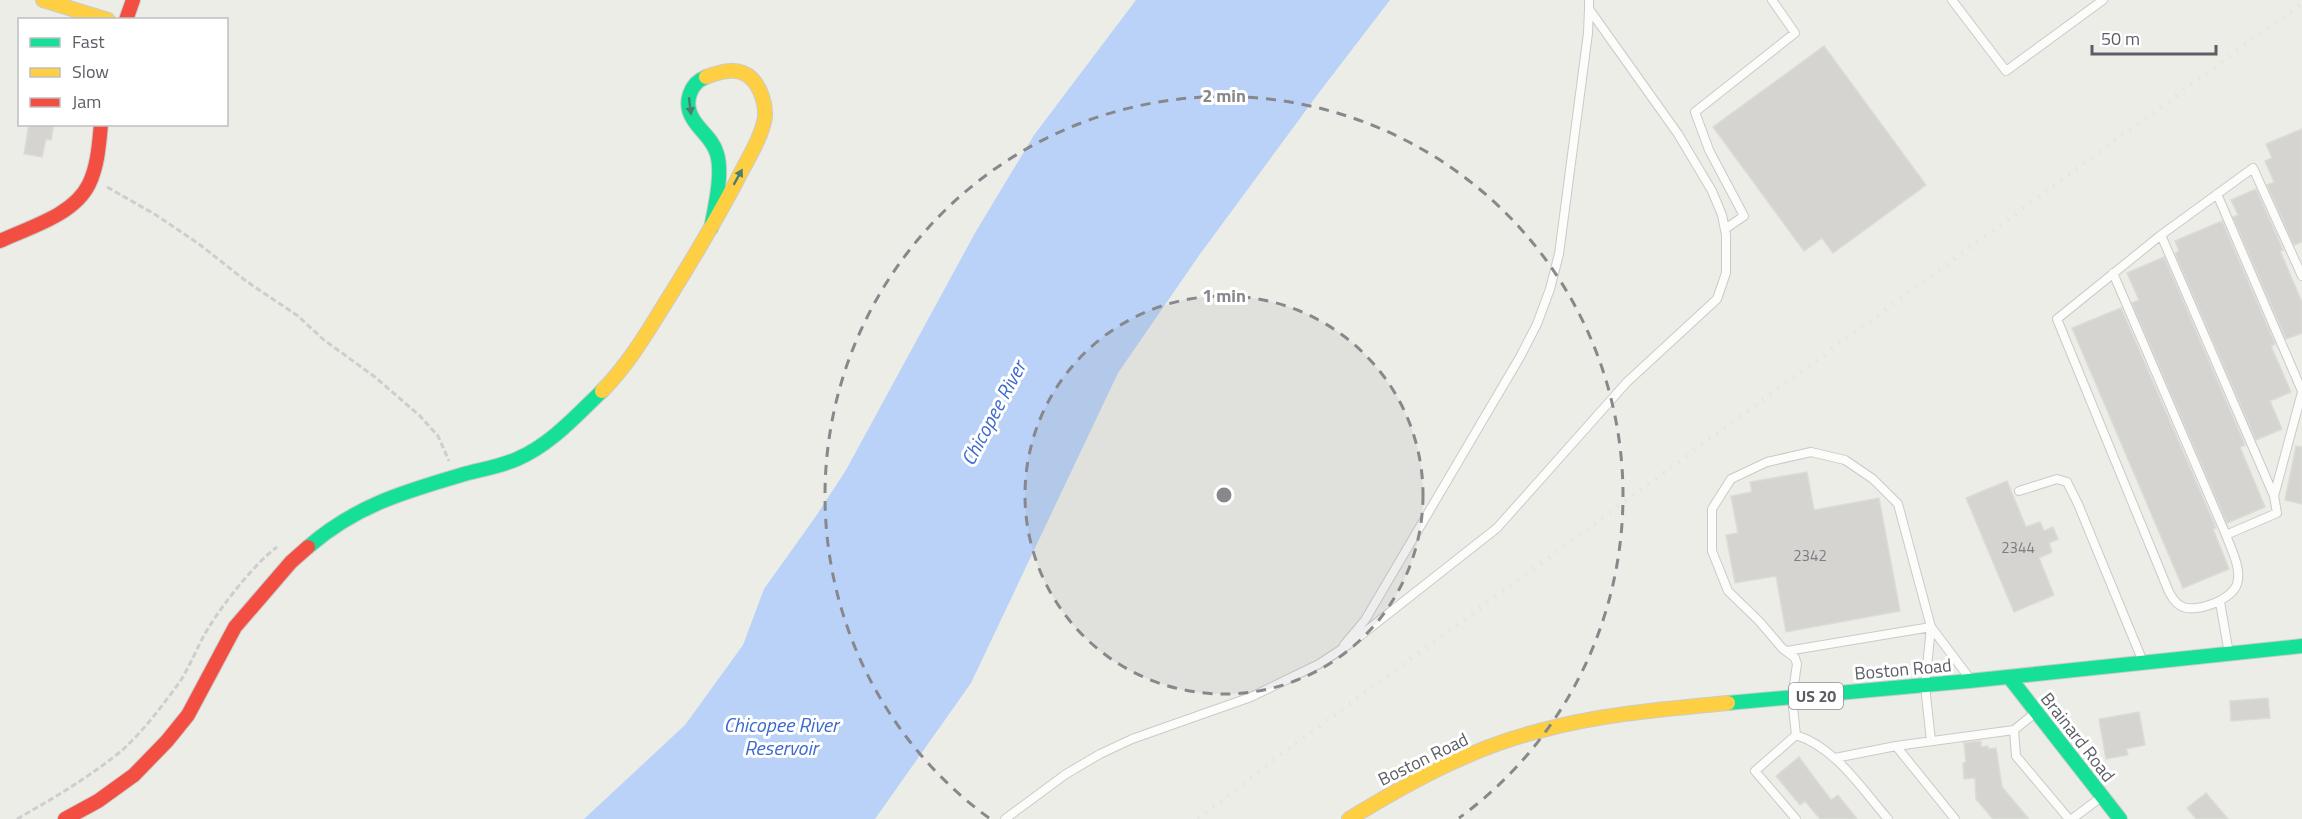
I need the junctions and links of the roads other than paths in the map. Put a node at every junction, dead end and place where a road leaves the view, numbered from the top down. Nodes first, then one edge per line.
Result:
1 (43, 0) edge
2 (133, 0) edge
3 (1589, 0) edge
4 (1772, 0) edge
5 (1952, 0) edge
6 (2103, 0) edge
7 (1588, 9) junction
8 (102, 18) edge
9 (127, 18) edge
10 (101, 126) edge
11 (2217, 194) junction
12 (711, 228) junction
13 (1725, 229) junction
14 (2161, 235) junction
15 (0, 241) edge
16 (2113, 273) junction
17 (2302, 276) edge
18 (2302, 392) edge
19 (2019, 491) dead end
20 (2274, 496) junction
21 (2226, 535) junction
22 (2220, 602) junction
23 (1931, 627) junction
24 (2302, 646) edge
25 (1340, 651) junction
26 (1787, 651) junction
27 (2229, 653) junction
28 (2142, 662) junction
29 (2009, 677) junction
30 (1971, 681) junction
31 (1925, 686) junction
32 (1792, 698) junction
33 (2036, 713) junction
34 (2014, 730) junction
35 (1796, 735) junction
36 (1931, 741) junction
37 (1896, 746) junction
38 (1835, 758) junction
39 (2103, 796) junction
40 (65, 819) edge
41 (1005, 819) edge
42 (1349, 819) edge
43 (1796, 819) edge
44 (1888, 819) edge
45 (1954, 819) edge
46 (2071, 819) edge
47 (2120, 819) edge

1 - 8 street
2 - 9 street
3 - 7 lane
4 - 13 lane
5 - 6 lane
7 - 13 lane
7 - 25 lane
10 - 15 street
11 - 14 lane
11 - 17 lane
11 - 18 lane
12 -> 12 street
12 - 40 street
13 - 25 lane
14 - 16 lane
14 - 20 lane
16 - 21 lane
16 - 22 lane
18 - 20 lane
19 - 28 lane
20 - 21 lane
21 - 22 lane
22 - 27 lane
23 - 26 lane
23 - 26 lane
23 - 30 lane
23 - 31 lane
24 - 27 street, Boston Road / US 20
25 - 41 lane
26 - 32 lane
27 - 28 street, Boston Road / US 20
28 - 29 street, Boston Road / US 20
29 - 30 street, Boston Road / US 20
29 - 33 street, Brainard Road
30 - 31 street, Boston Road / US 20
31 - 32 street, Boston Road / US 20
31 - 36 lane
32 - 35 lane
32 - 42 street, Boston Road / US 20
33 - 34 lane
33 - 39 street, Brainard Road
34 - 36 lane
34 - 46 lane
35 - 38 lane
35 - 43 lane
36 - 37 lane
37 - 38 lane
37 - 45 lane
38 - 44 lane
39 - 46 lane
39 - 47 street, Brainard Road

